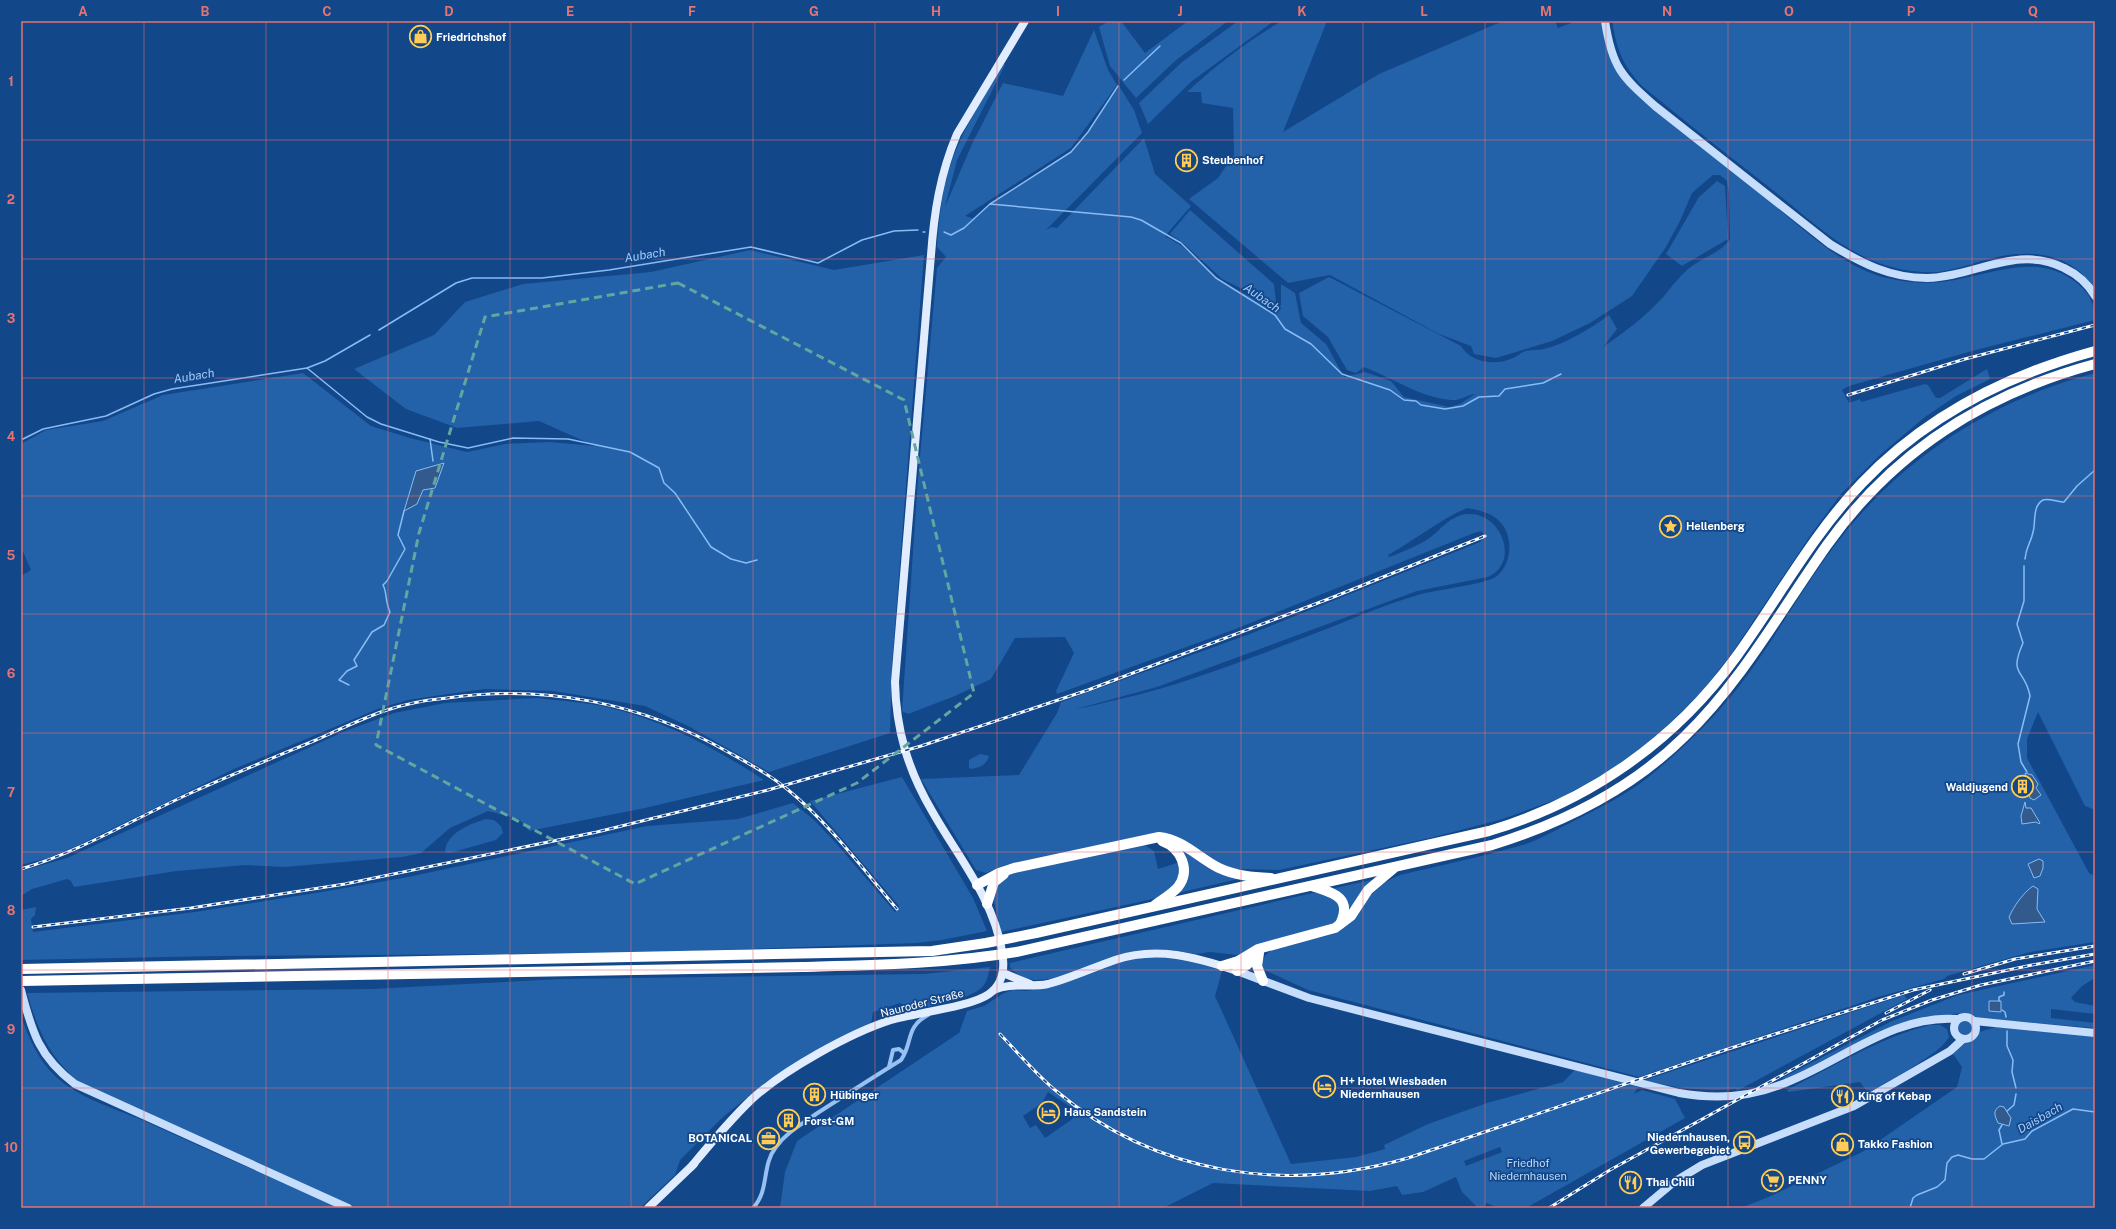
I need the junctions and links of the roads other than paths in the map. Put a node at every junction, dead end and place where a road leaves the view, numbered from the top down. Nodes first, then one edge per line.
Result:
1 (1025, 21) edge
2 (1605, 21) edge
3 (2095, 296) edge
4 (2095, 351) edge
5 (2095, 364) edge
6 (1150, 838) junction
7 (1396, 867) junction
8 (1014, 868) junction
9 (1283, 878) junction
10 (994, 882) junction
11 (977, 885) junction
12 (1312, 886) junction
13 (987, 904) junction
14 (1152, 907) junction
15 (1339, 925) junction
16 (1263, 948) junction
17 (1246, 957) junction
18 (1222, 966) junction
19 (25, 969) edge
20 (1236, 971) junction
21 (1003, 973) junction
22 (26, 981) edge
23 (1263, 981) junction
24 (1017, 985) junction
25 (1038, 985) junction
26 (21, 990) edge
27 (994, 990) junction
28 (939, 1009) junction
29 (1974, 1020) junction
30 (2002, 1024) junction
31 (1955, 1026) junction
32 (1976, 1030) junction
33 (2095, 1033) edge
34 (1963, 1039) junction
35 (904, 1053) junction
36 (1946, 1053) junction
37 (889, 1067) junction
38 (348, 1208) edge
39 (648, 1208) edge
40 (753, 1208) edge
41 (1643, 1208) edge

1 - 11 main road
2 - 3 main road
4 - 9 highway
5 - 7 highway
6 - 8 highway
6 - 9 highway
6 - 14 highway
7 - 12 highway
7 - 15 highway
8 - 10 highway
8 - 11 highway
9 - 14 highway
10 - 11 highway
10 - 13 highway
11 - 13 main road
12 - 15 highway
12 - 22 highway
13 - 21 main road
14 - 19 highway
15 - 16 highway
16 - 17 highway
16 - 20 highway
16 - 23 highway
17 - 18 highway
17 - 20 highway
18 - 20 main road
18 - 25 main road
20 - 23 main road
21 - 24 main road
21 - 25 main road
21 - 27 main road
23 - 31 main road
24 - 25 main road
24 - 27 main road
26 - 38 main road
27 - 28 main road, Nauroder Straße
28 - 35 street
28 - 39 main road, Nauroder Straße
29 - 30 main road
29 - 31 main road
29 - 32 main road
30 - 32 main road
30 - 33 main road
31 - 34 main road
31 - 36 main road
32 - 34 main road
34 - 36 main road
35 - 37 street
35 - 37 street
36 - 41 main road
37 - 40 street

